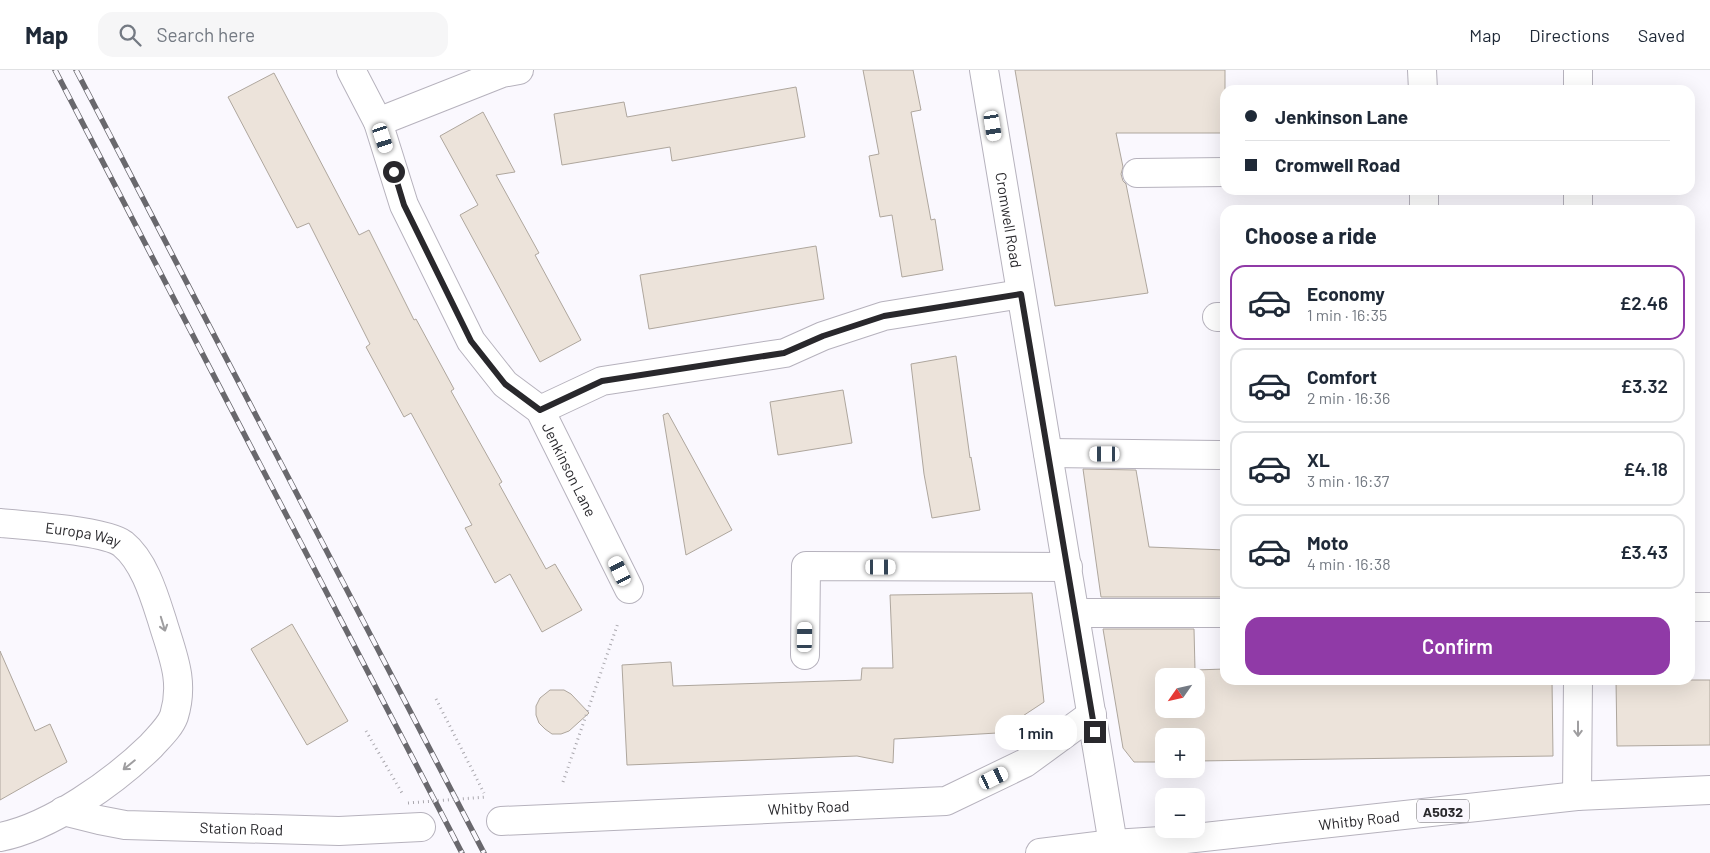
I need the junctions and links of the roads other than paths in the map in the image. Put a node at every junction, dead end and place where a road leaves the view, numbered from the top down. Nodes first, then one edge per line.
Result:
1 (351, 70) edge
2 (519, 70) edge
3 (984, 70) edge
4 (1422, 70) edge
5 (1578, 70) edge
6 (1423, 85) edge
7 (1578, 85) edge
8 (378, 122) junction
9 (1220, 172) edge
10 (1137, 173) dead end
11 (1021, 294) junction
12 (540, 410) junction
13 (1048, 453) junction
14 (1219, 455) dead end
15 (0, 523) edge
16 (1068, 567) junction
17 (629, 589) road end
18 (1695, 607) edge
19 (1710, 607) edge
20 (1075, 613) junction
21 (1220, 613) edge
22 (805, 655) dead end
23 (1578, 685) edge
24 (1092, 714) junction
25 (1710, 790) edge
26 (1577, 796) junction
27 (63, 811) junction
28 (501, 821) dead end
29 (421, 827) dead end
30 (0, 837) edge
31 (1114, 844) junction
32 (1177, 847) edge
33 (1040, 853) edge

1 - 8 street, Jenkinson Lane
2 - 8 street
3 - 11 street, Cromwell Road
4 - 6 street
5 - 7 street
8 - 12 street, Jenkinson Lane
9 - 10 street
11 - 12 street
11 - 13 street, Cromwell Road
12 - 17 street, Jenkinson Lane
13 - 14 street
13 - 16 street, Cromwell Road
15 -> 27 street, Europa Way
16 - 20 street, Cromwell Road
16 - 22 street
18 - 19 street
20 - 21 street
20 - 24 street, Cromwell Road
23 -> 26 street
24 - 28 street, Whitby Road
24 - 31 street, Cromwell Road
25 - 26 street, Whitby Road / A5032
26 - 32 street, Whitby Road / A5032
27 - 29 street, Station Road
27 - 30 street
31 - 32 street, Whitby Road / A5032
31 - 33 street, Whitby Road / A5032

